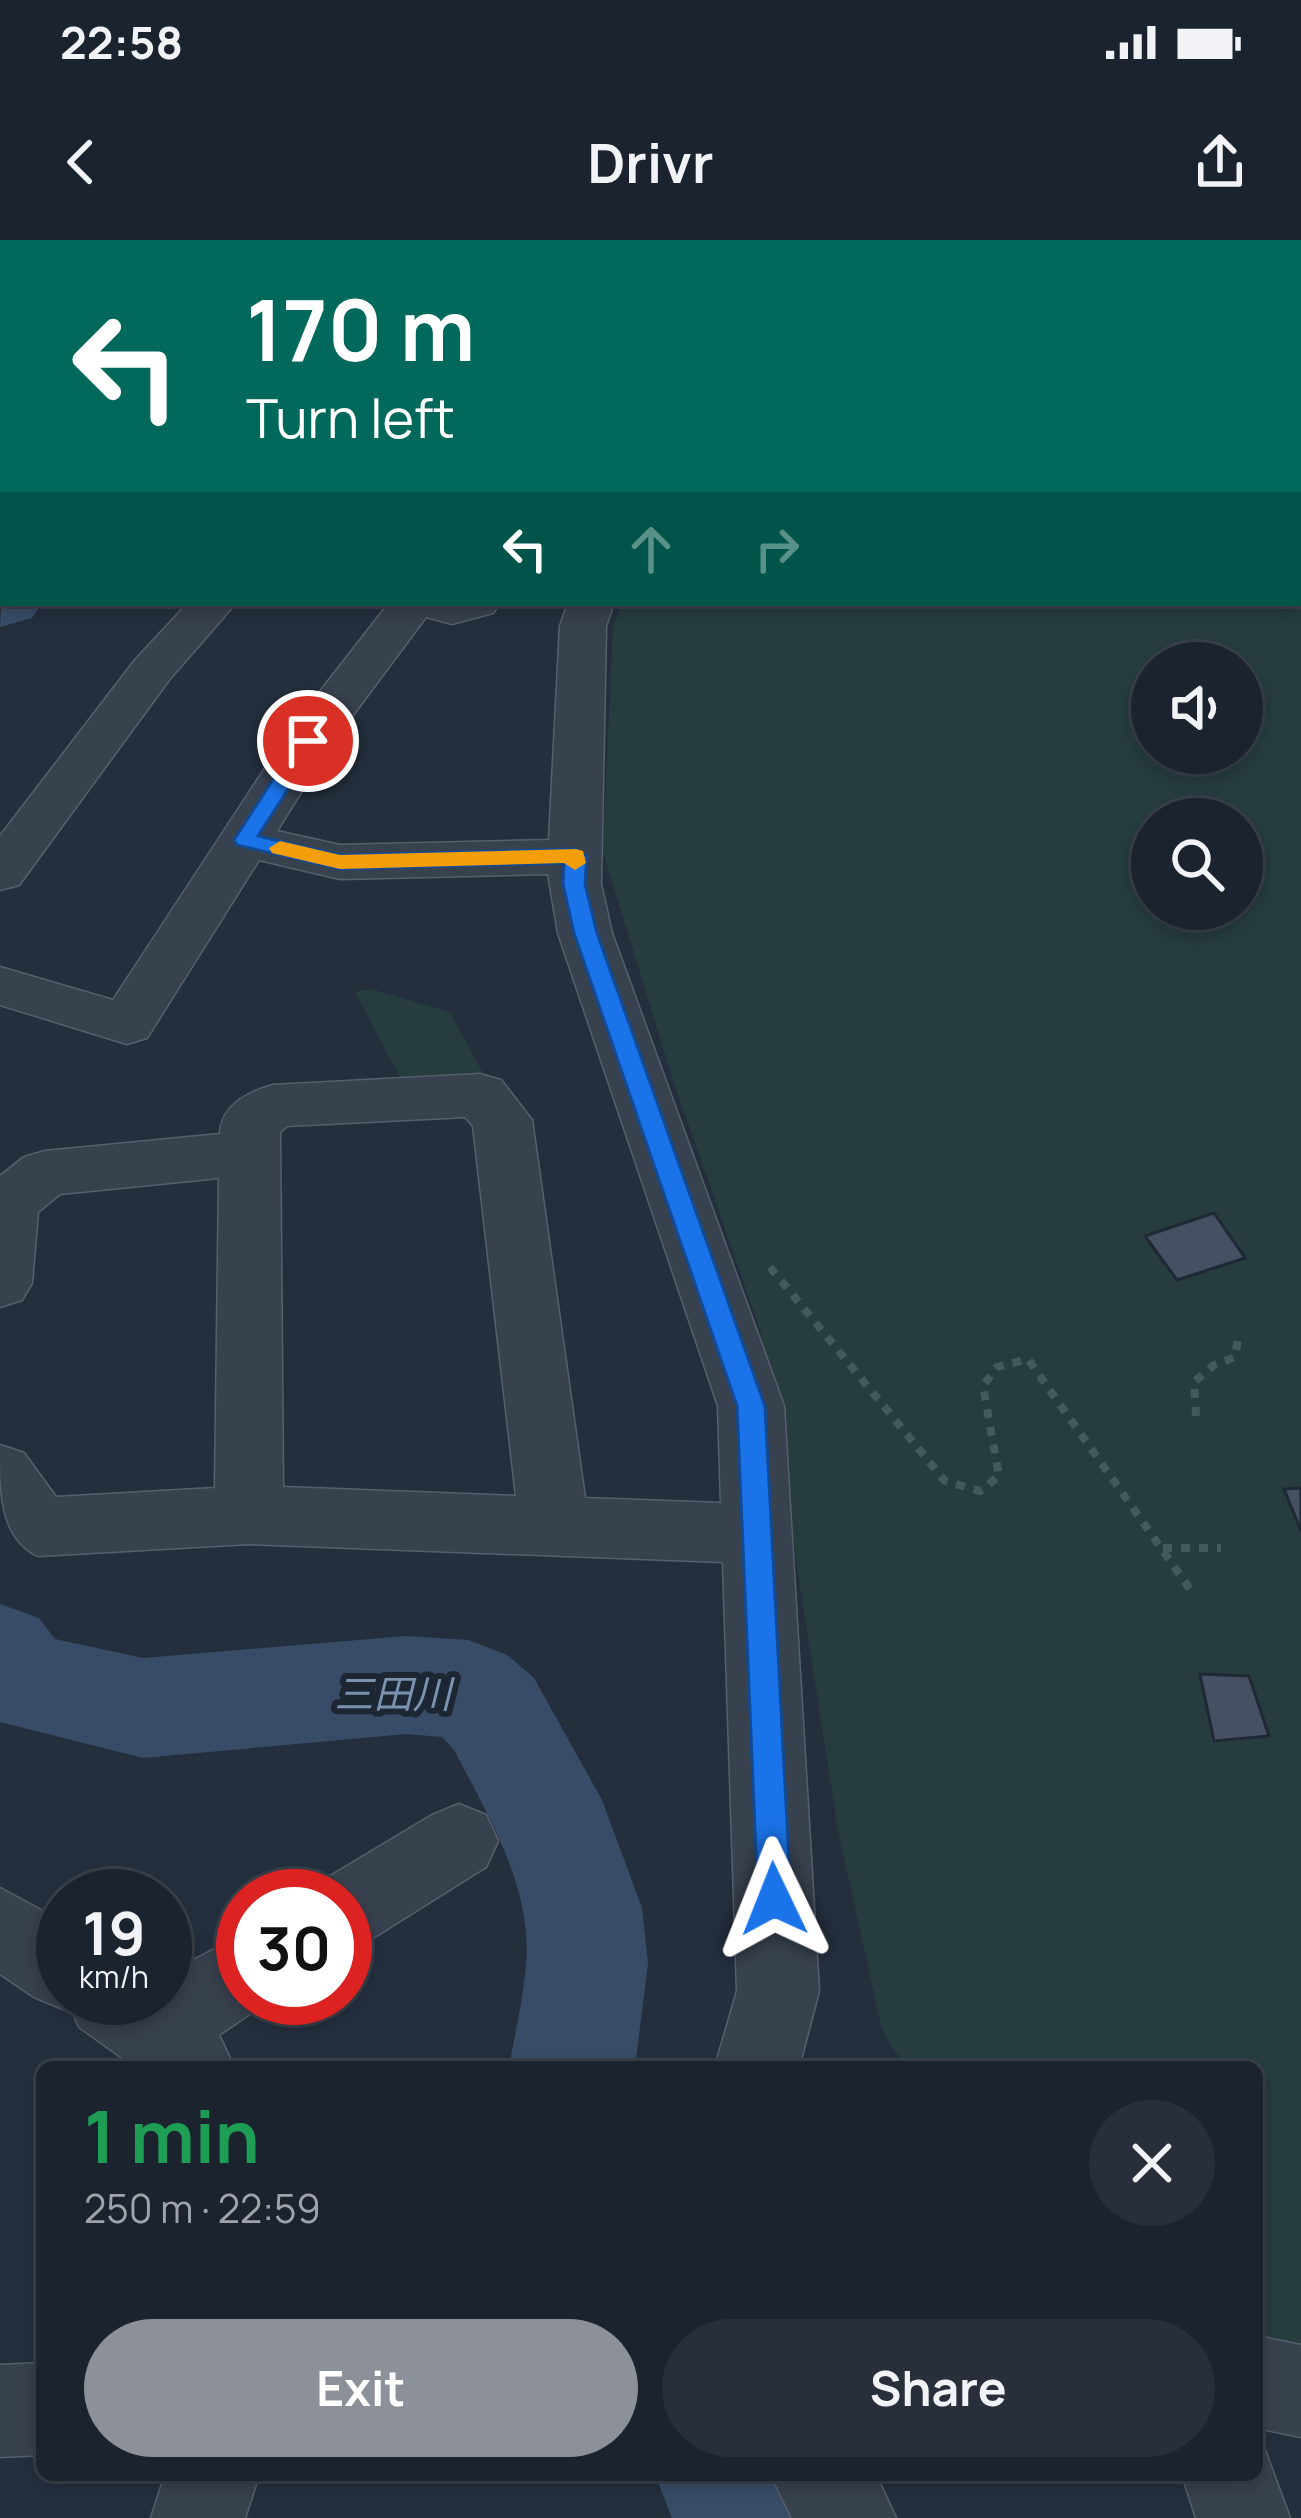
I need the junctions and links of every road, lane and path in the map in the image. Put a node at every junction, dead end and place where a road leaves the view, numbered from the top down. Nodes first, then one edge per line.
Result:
1 (210, 606) edge
2 (410, 606) edge
3 (436, 606) edge
4 (466, 606) edge
5 (590, 606) edge
6 (245, 840) junction
7 (576, 856) junction
8 (0, 873) edge
9 (0, 986) edge
10 (250, 1153) junction
11 (770, 1267) dead end
12 (0, 1283) edge
13 (1239, 1333) dead end
14 (1196, 1416) dead end
15 (0, 1473) edge
16 (249, 1515) junction
17 (554, 1526) junction
18 (760, 1534) junction
19 (1162, 1548) junction
20 (1221, 1548) dead end
21 (1192, 1592) dead end
22 (459, 1841) dead end
23 (372, 1894) edge
24 (0, 1927) edge
25 (36, 1951) edge
26 (216, 1991) edge
27 (152, 2031) edge
28 (760, 2061) edge
29 (1263, 2383) edge
30 (1301, 2391) edge
31 (36, 2409) edge
32 (0, 2411) edge
33 (210, 2481) edge
34 (822, 2481) edge
35 (1231, 2481) edge
36 (198, 2518) edge
37 (849, 2518) edge
38 (1243, 2518) edge

1 - 8 street
2 - 6 street
3 - 4 street
5 - 7 street
6 - 7 street
6 - 9 street
7 - 18 street
10 - 12 street
10 - 16 street
10 - 17 street
11 - 19 path
13 - 14 path
15 - 16 street
16 - 17 street
17 - 18 street
18 - 28 street
19 - 20 path
19 - 21 path
22 - 23 street
24 - 25 street
26 - 27 street
29 - 30 street
31 - 32 street
33 - 36 street
34 - 37 street
35 - 38 street

